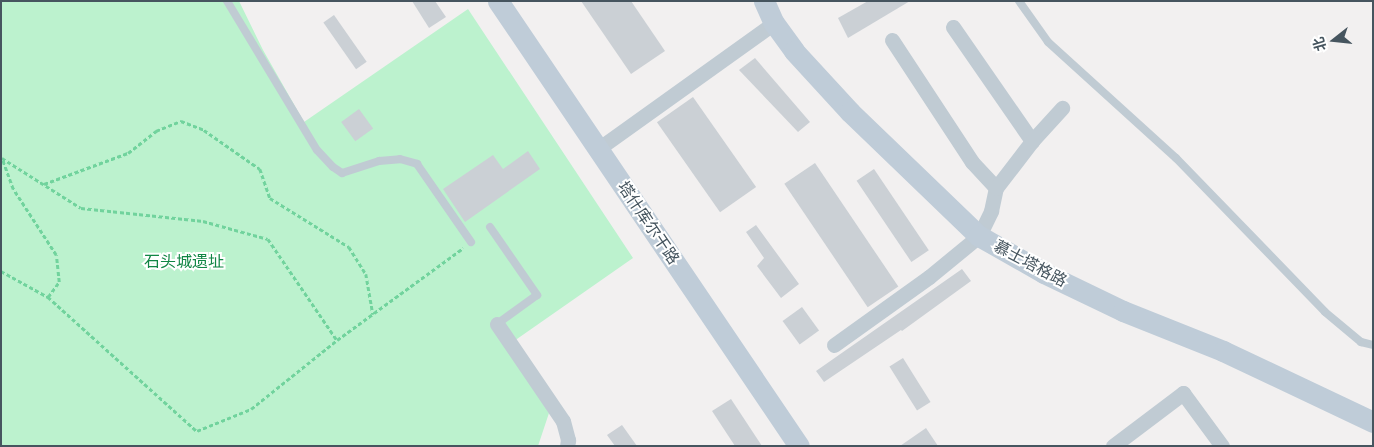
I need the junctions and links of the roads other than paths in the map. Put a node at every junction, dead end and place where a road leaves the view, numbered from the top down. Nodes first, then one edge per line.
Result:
1 (227, 1) edge
2 (498, 1) edge
3 (764, 1) edge
4 (1019, 1) edge
5 (774, 23) junction
6 (953, 27) dead end
7 (892, 40) dead end
8 (1062, 108) dead end
9 (1032, 141) junction
10 (598, 149) junction
11 (996, 188) junction
12 (490, 228) dead end
13 (978, 236) junction
14 (471, 242) road end
15 (497, 324) joint
16 (1373, 344) edge
17 (834, 345) dead end
18 (1373, 422) edge
19 (1119, 444) edge
20 (567, 446) edge
21 (799, 446) edge
22 (1222, 446) edge

1 - 14 lane
2 - 10 street, 塔什库尔干路
3 - 5 street, 慕士塔格路
4 - 16 lane
5 - 10 street
5 - 13 street, 慕士塔格路
6 - 9 street
7 - 11 street
8 - 9 street
9 - 11 street
10 - 21 street, 塔什库尔干路
11 - 13 street
12 - 15 lane
13 - 17 street
13 - 18 street, 慕士塔格路
15 - 20 street
19 - 22 street

